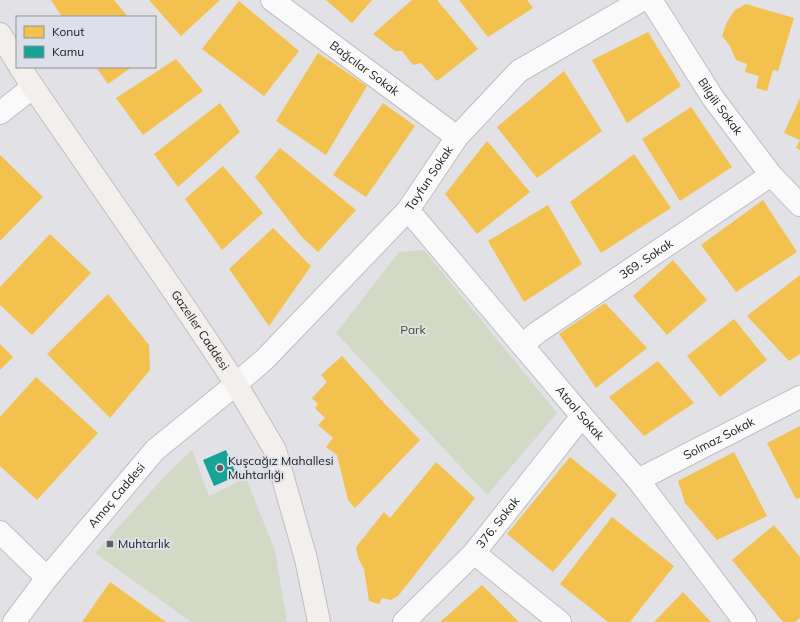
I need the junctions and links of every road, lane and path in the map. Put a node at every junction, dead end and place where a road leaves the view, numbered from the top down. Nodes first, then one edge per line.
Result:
1 (272, 0) edge
2 (642, 0) edge
3 (651, 0) edge
4 (0, 34) edge
5 (16, 60) edge
6 (21, 68) edge
7 (33, 87) junction
8 (0, 113) edge
9 (457, 137) junction
10 (771, 175) junction
11 (800, 205) edge
12 (408, 210) junction
13 (522, 345) junction
14 (236, 384) junction
15 (800, 396) edge
16 (582, 416) junction
17 (638, 480) junction
18 (0, 532) edge
19 (474, 553) junction
20 (47, 578) junction
21 (14, 622) edge
22 (319, 622) edge
23 (404, 622) edge
24 (560, 622) edge
25 (744, 622) edge

1 - 9 street, Bağcılar Sokak
2 - 9 street, Tayfun Sokak
3 - 10 street, Bilgili Sokak
4 - 5 main road
6 - 7 main road, Gazeller Caddesi
7 - 8 street
7 - 14 main road, Gazeller Caddesi
9 - 12 street, Tayfun Sokak
10 - 11 street, Bilgili Sokak
10 - 13 street, 369. Sokak
12 - 13 street, Ataol Sokak
12 - 14 street, Tayfun Sokak
13 - 16 street, Ataol Sokak
14 - 20 street, Amaç Caddesi
14 - 22 main road, Gazeller Caddesi
15 - 17 street, Solmaz Sokak
16 - 17 street, Ataol Sokak
16 - 19 street, 376. Sokak
17 - 25 street, Ataol Sokak
18 - 20 street
19 - 23 street, 376. Sokak
19 - 24 street
20 - 21 street, Amaç Caddesi

